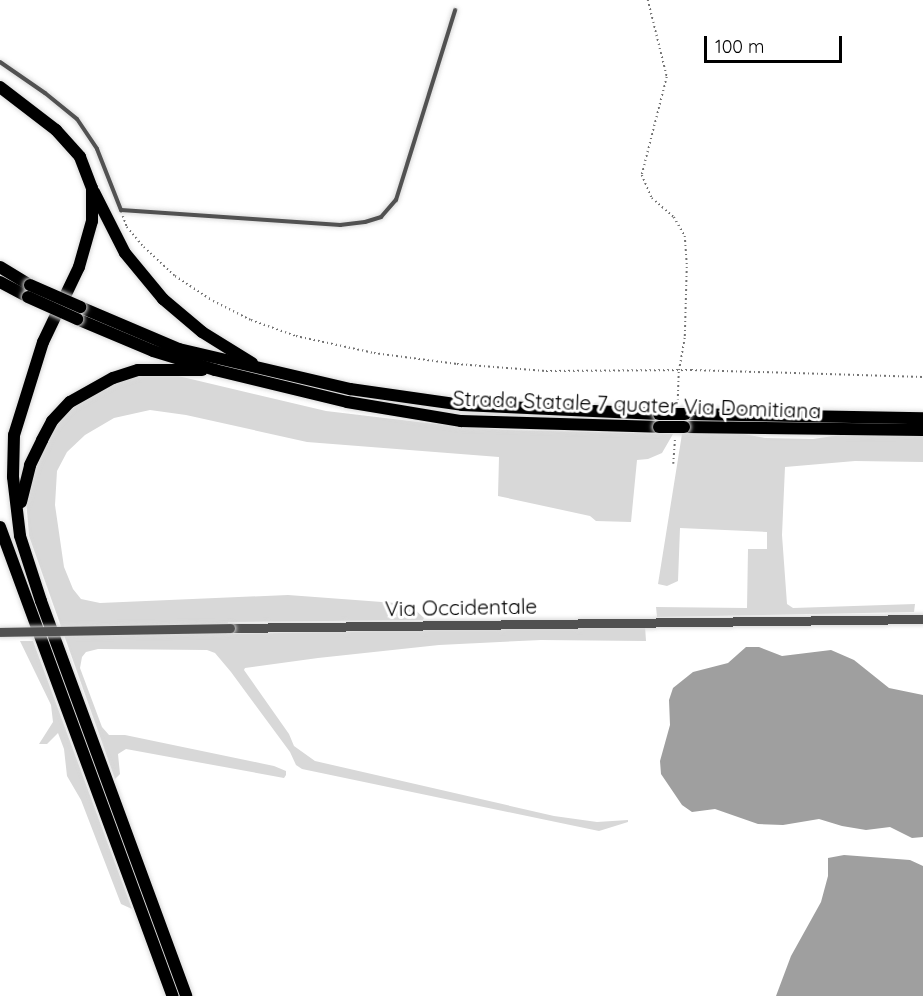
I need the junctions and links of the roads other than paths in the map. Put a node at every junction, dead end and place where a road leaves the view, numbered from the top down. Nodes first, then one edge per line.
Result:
1 (455, 10) dead end
2 (0, 62) edge
3 (0, 87) edge
4 (92, 188) junction
5 (0, 267) edge
6 (0, 282) edge
7 (29, 291) junction
8 (79, 313) junction
9 (215, 370) junction
10 (263, 370) junction
11 (923, 418) edge
12 (659, 421) junction
13 (685, 421) junction
14 (923, 430) edge
15 (1, 530) edge
16 (20, 536) junction
17 (923, 619) edge
18 (0, 632) edge
19 (173, 996) edge
20 (186, 996) edge

1 - 2 lane
3 - 4 highway
4 - 10 highway
4 - 16 highway
5 - 7 highway
6 - 7 highway
7 - 8 highway, bridge
8 - 9 highway, Strada Statale 7 quater Via Domitiana
8 - 10 highway, Strada Statale 7 quater Via Domitiana
9 - 12 highway, Strada Statale 7 quater Via Domitiana
9 - 16 highway
10 - 12 highway, Strada Statale 7 quater Via Domitiana
11 - 13 highway, Strada Statale 7 quater Via Domitiana
12 - 13 highway, Strada Statale 7 quater Via Domitiana, bridge
13 - 14 highway, Strada Statale 7 quater Via Domitiana
15 - 19 highway
16 - 20 highway
17 - 18 street, Via Occidentale, bridge

